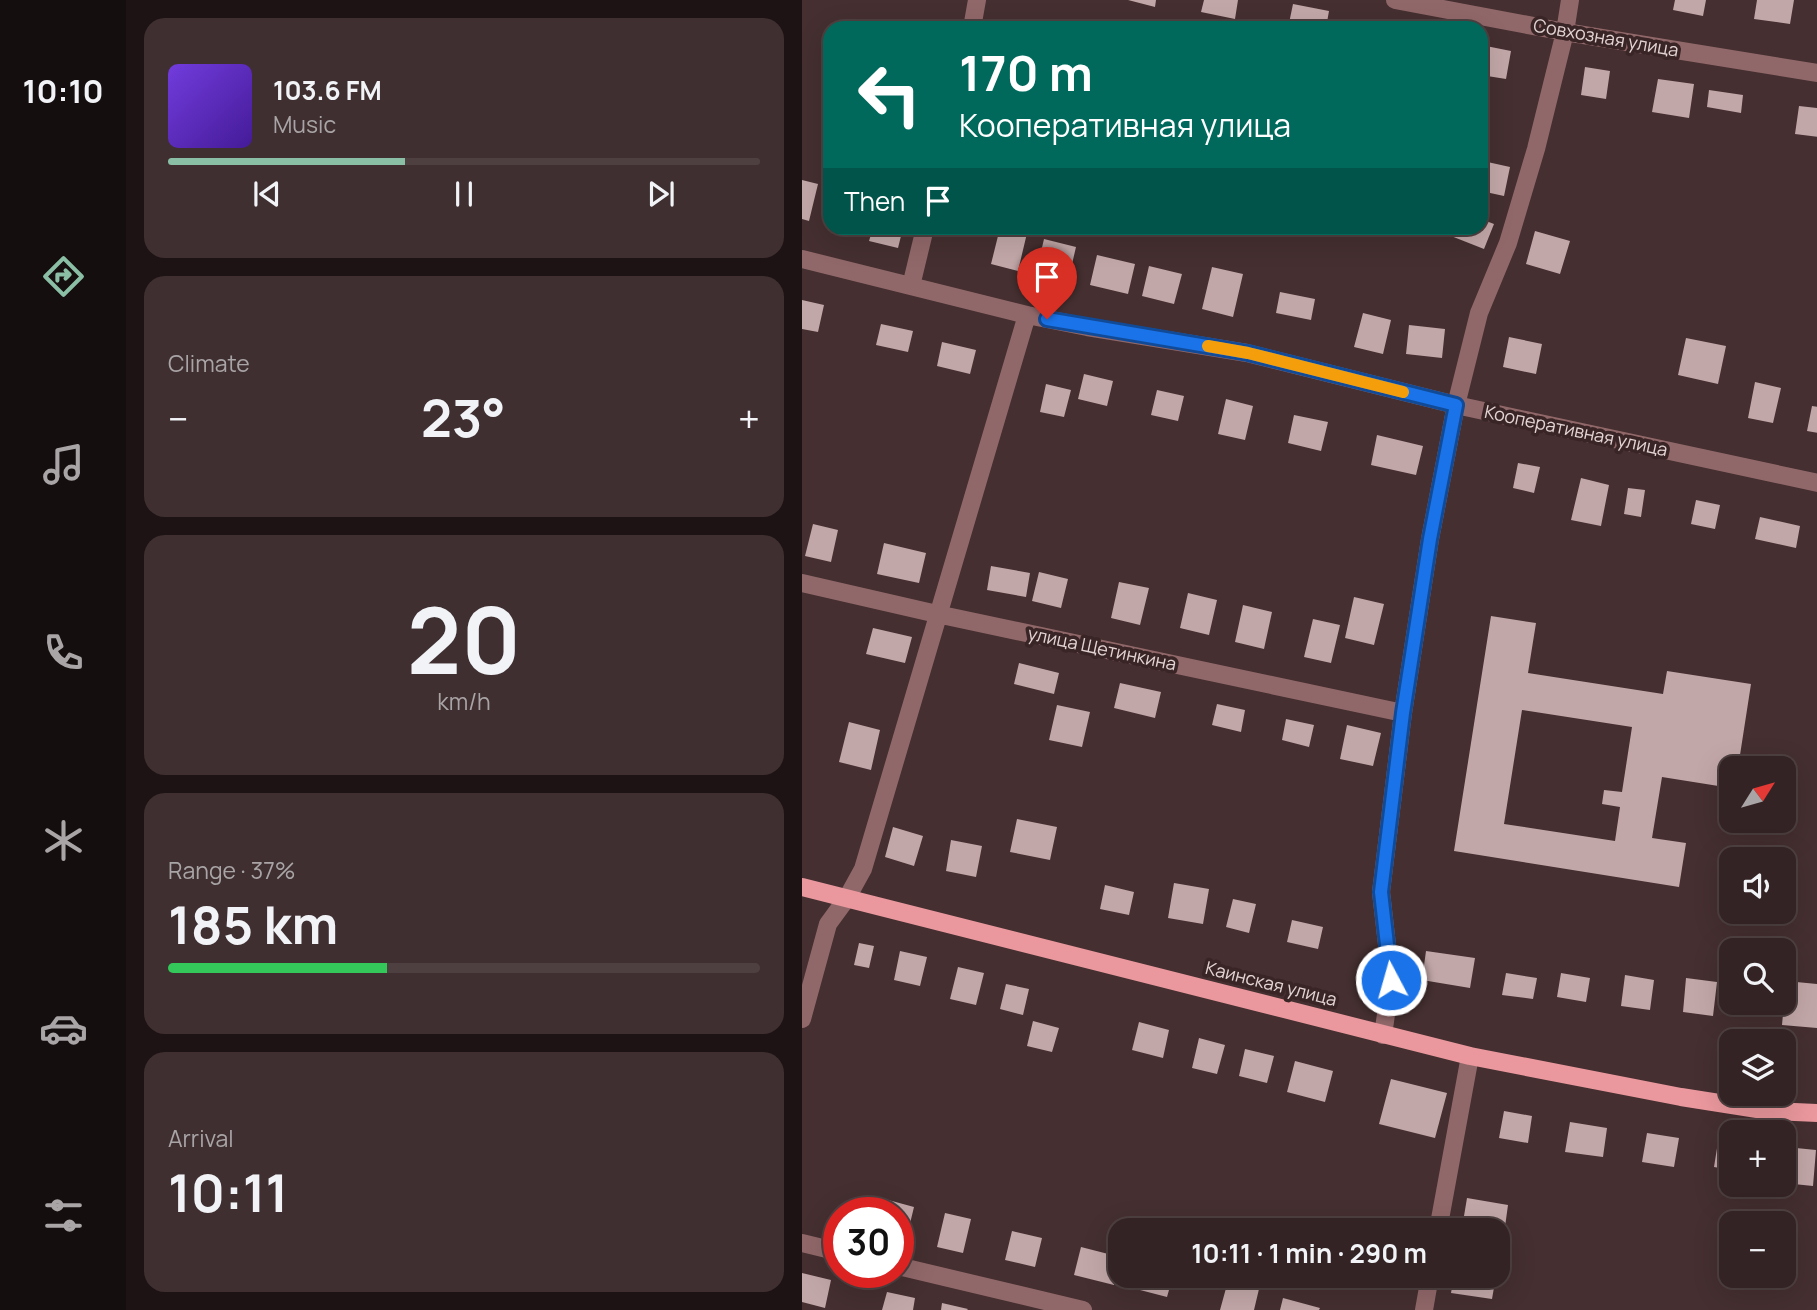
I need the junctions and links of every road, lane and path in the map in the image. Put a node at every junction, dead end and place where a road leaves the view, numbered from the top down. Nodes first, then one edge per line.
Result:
1 (977, 0) edge
2 (1395, 0) edge
3 (1570, 0) edge
4 (973, 21) edge
5 (1565, 32) junction
6 (1818, 73) edge
7 (923, 235) edge
8 (802, 258) edge
9 (911, 286) junction
10 (1027, 315) junction
11 (1456, 405) junction
12 (1818, 484) edge
13 (802, 583) edge
14 (937, 614) junction
15 (1403, 713) junction
16 (802, 887) edge
17 (847, 898) junction
18 (802, 1019) edge
19 (1383, 1034) junction
20 (1470, 1056) junction
21 (1818, 1113) edge
22 (1440, 1218) edge
23 (802, 1243) edge
24 (823, 1248) edge
25 (914, 1270) edge
26 (1428, 1288) edge
27 (1083, 1310) edge
28 (1424, 1310) edge

1 - 4 street
2 - 5 street, Совхозная улица
3 - 5 street
5 - 6 street, Совхозная улица
5 - 11 street
7 - 9 street
8 - 9 street, Кооперативная улица
9 - 10 street, Кооперативная улица
10 - 11 street, Кооперативная улица
10 - 14 street
11 - 12 street, Кооперативная улица
11 - 15 street
13 - 14 street, улица Щетинкина
14 - 15 street, улица Щетинкина
14 - 17 street
15 - 19 street
16 - 17 main road, Каинская улица
17 - 18 street
17 - 19 main road, Каинская улица
19 - 20 main road, Каинская улица
20 - 21 main road, Каинская улица
20 - 22 street
23 - 24 street
25 - 27 street
26 - 28 street

